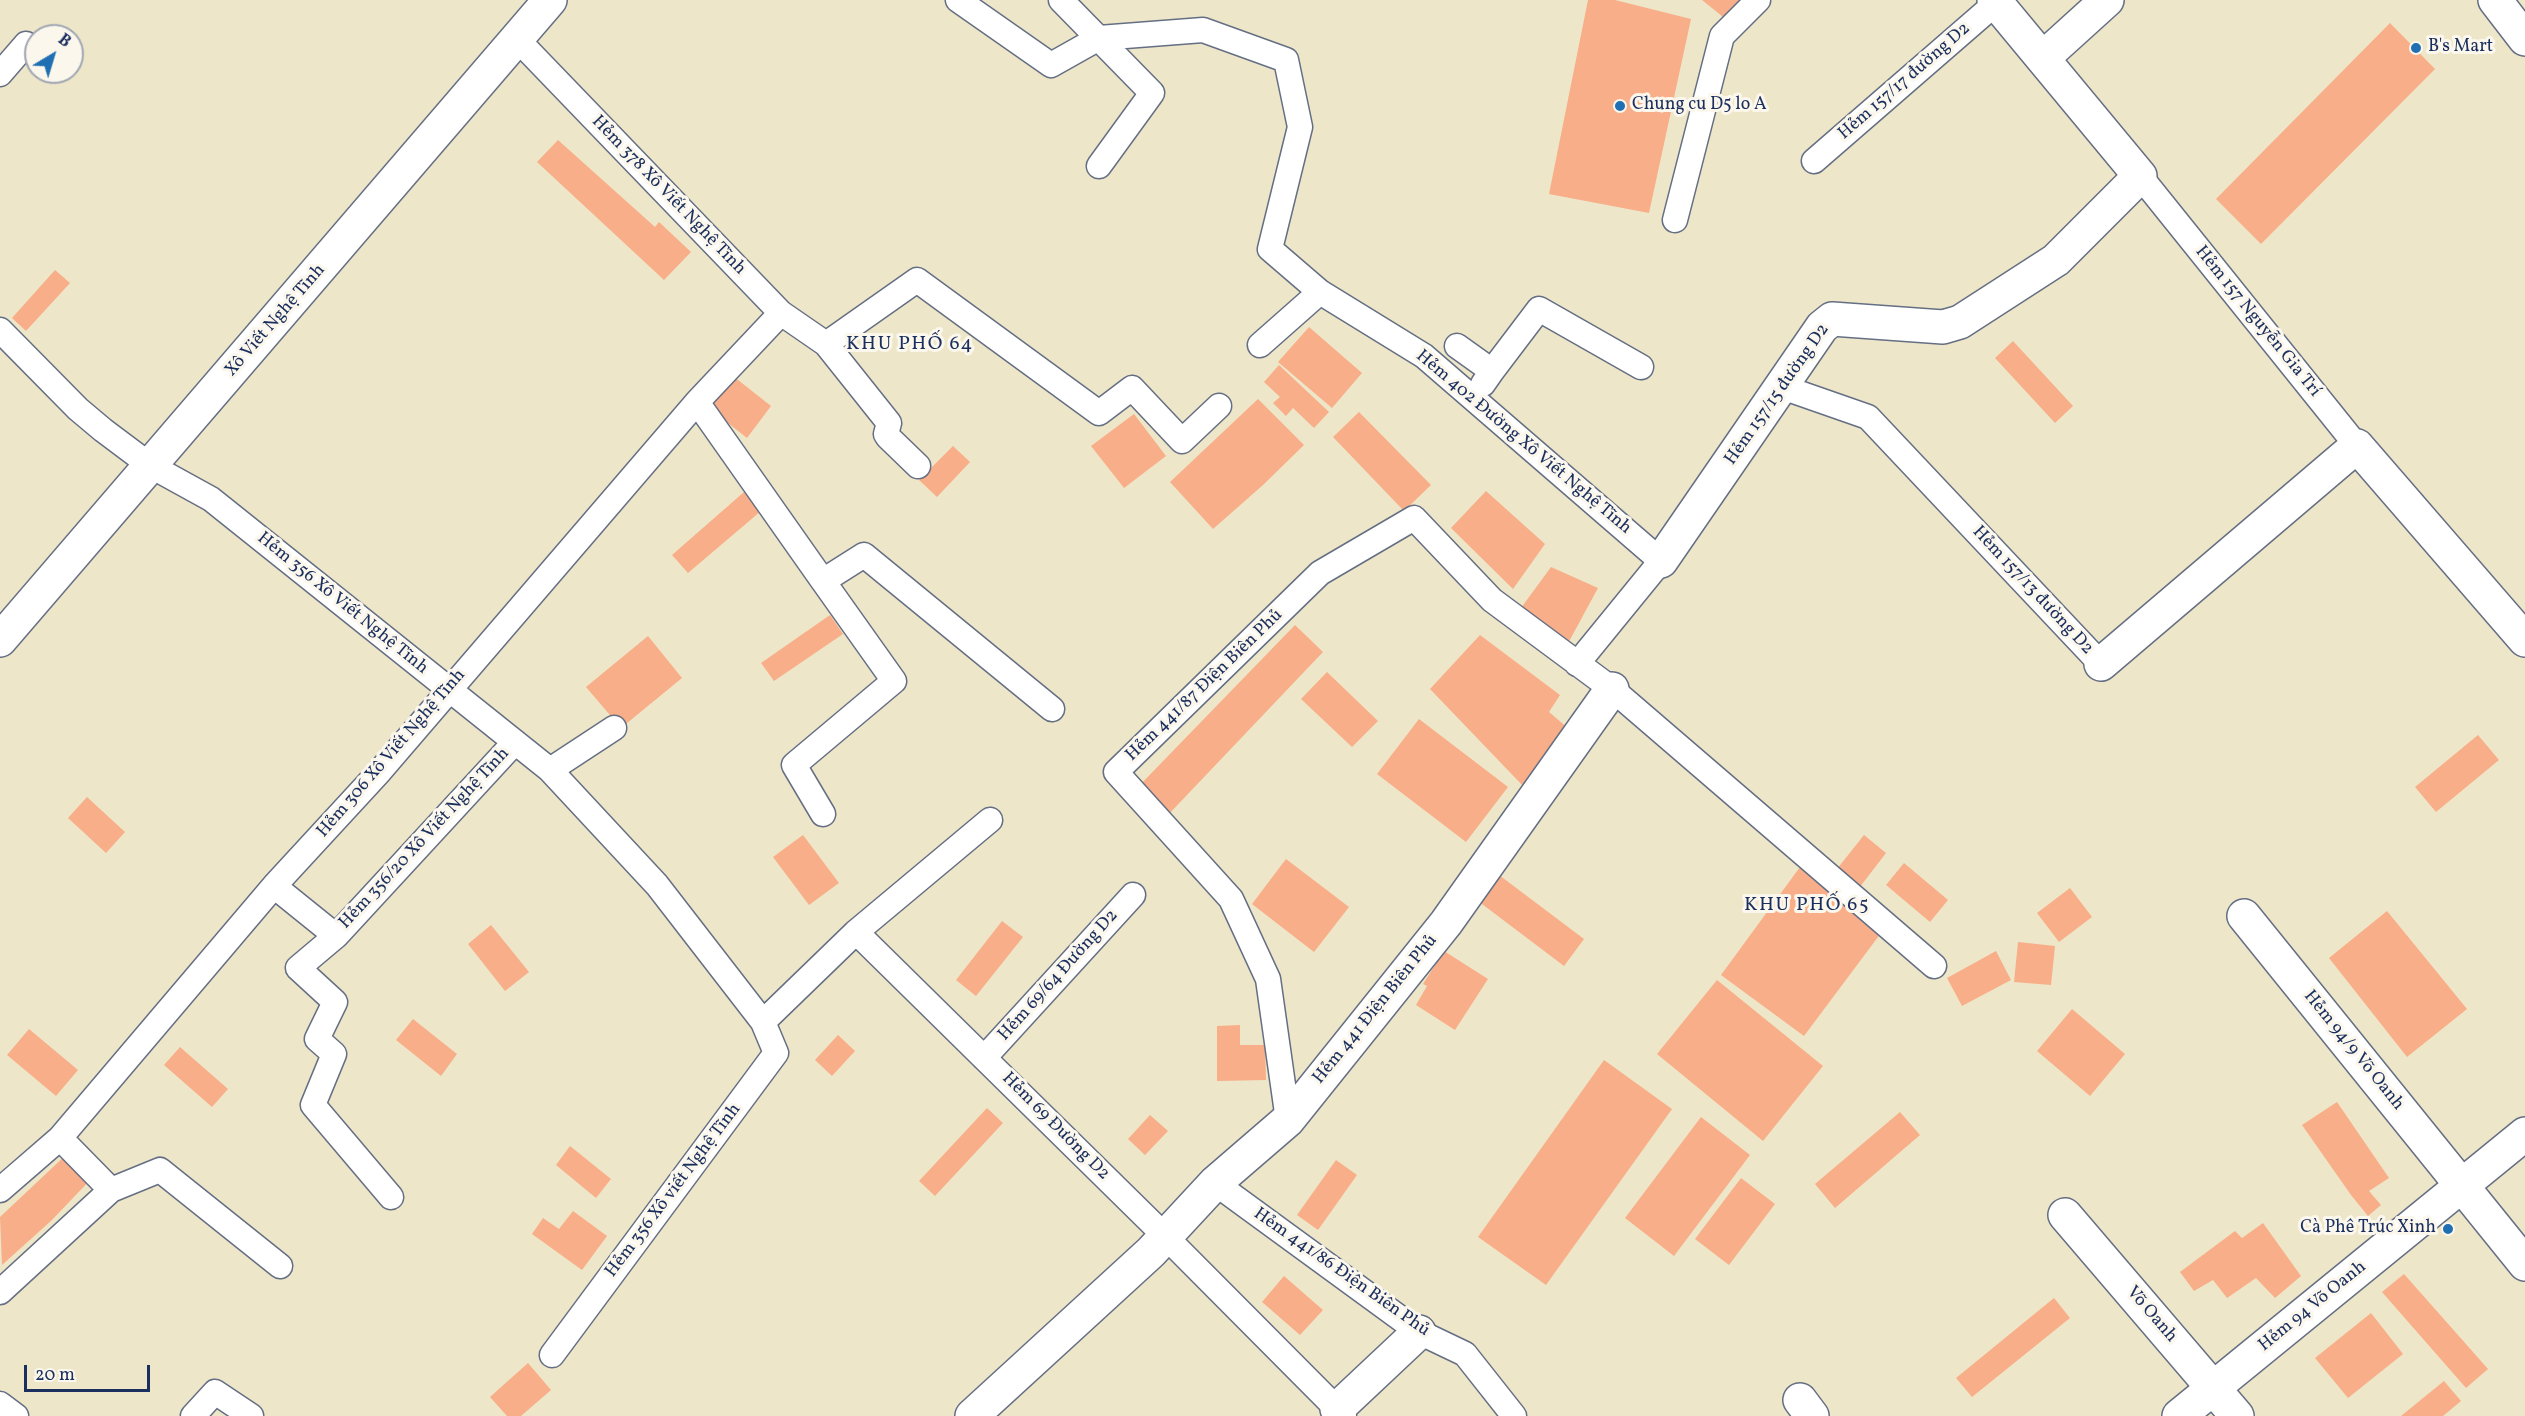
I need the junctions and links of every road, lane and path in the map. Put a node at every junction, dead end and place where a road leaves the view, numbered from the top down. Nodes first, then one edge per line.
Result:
1 (550, 0) edge
2 (958, 0) edge
3 (1061, 0) edge
4 (1758, 0) edge
5 (2107, 0) edge
6 (2495, 0) edge
7 (1995, 1) edge
8 (1099, 38) junction
9 (517, 39) junction
10 (2525, 39) edge
11 (24, 46) edge
12 (2043, 58) junction
13 (0, 74) edge
14 (1814, 162) dead end
15 (1099, 166) dead end
16 (2140, 176) junction
17 (1675, 220) dead end
18 (1320, 292) junction
19 (781, 313) junction
20 (0, 330) edge
21 (826, 344) junction
22 (1260, 345) dead end
23 (1457, 346) dead end
24 (1641, 367) dead end
25 (1492, 371) junction
26 (1782, 387) junction
27 (1472, 398) junction
28 (697, 402) junction
29 (1218, 406) dead end
30 (2357, 446) junction
31 (151, 466) junction
32 (918, 466) dead end
33 (1661, 561) junction
34 (823, 581) junction
35 (0, 640) edge
36 (2525, 640) edge
37 (1577, 663) junction
38 (2101, 664) joint
39 (1612, 689) junction
40 (449, 690) junction
41 (1052, 709) dead end
42 (614, 728) dead end
43 (515, 742) junction
44 (550, 770) junction
45 (823, 814) dead end
46 (990, 820) dead end
47 (274, 886) junction
48 (1133, 895) dead end
49 (2244, 916) dead end
50 (856, 932) junction
51 (336, 936) junction
52 (1934, 966) dead end
53 (763, 1022) junction
54 (984, 1058) junction
55 (1288, 1120) junction
56 (2525, 1134) edge
57 (60, 1138) junction
58 (1215, 1183) junction
59 (2461, 1185) junction
60 (0, 1190) edge
61 (111, 1190) junction
62 (391, 1197) dead end
63 (2065, 1215) dead end
64 (1166, 1237) junction
65 (2525, 1264) edge
66 (280, 1266) dead end
67 (2, 1284) edge
68 (1419, 1332) junction
69 (552, 1355) dead end
70 (2214, 1388) junction
71 (0, 1404) edge
72 (1337, 1414) edge
73 (16, 1416) edge
74 (193, 1416) edge
75 (251, 1416) edge
76 (972, 1416) edge
77 (1514, 1416) edge
78 (2179, 1416) edge
79 (2237, 1416) edge

1 - 9 street, Xô Viết Nghệ Tĩnh
2 - 8 lane
3 - 8 lane
4 - 17 lane
5 - 12 street
6 - 10 street
7 - 12 street, Hẻm 157 Nguyễn Gia Trí
7 - 14 lane, Hẻm 157/17 đường D2
8 - 15 lane
8 - 18 lane, Hẻm 402 Đường Xô Viết Nghệ Tĩnh
9 - 19 lane, Hẻm 378 Xô Viết Nghệ Tĩnh
9 - 31 street, Xô Viết Nghệ Tĩnh
11 - 13 lane
12 - 16 street, Hẻm 157 Nguyễn Gia Trí
16 - 26 street, Hẻm 157/15 đường D2
16 - 30 lane, Hẻm 157 Nguyễn Gia Trí
18 - 22 lane
18 - 27 lane, Hẻm 402 Đường Xô Viết Nghệ Tĩnh
19 - 21 lane, Hẻm 378 Xô Viết Nghệ Tĩnh
19 - 28 lane, Hẻm 306 Xô Viết Nghệ Tĩnh
20 - 31 lane, Hẻm 356 Xô Viết Nghệ Tĩnh
21 - 29 lane
21 - 32 lane, Hẻm 378 Xô Viết Nghệ Tĩnh
23 - 25 lane
24 - 25 lane
25 - 27 lane
26 - 33 street, Hẻm 157/15 đường D2
26 - 38 lane, Hẻm 157/13 đường D2
27 - 33 lane, Hẻm 402 Đường Xô Viết Nghệ Tĩnh
28 - 34 lane
28 - 40 lane, Hẻm 306 Xô Viết Nghệ Tĩnh
30 - 36 street, Hẻm 157 Nguyễn Gia Trí
30 - 38 street, Hẻm 157/13 đường D2
31 - 35 street, Xô Viết Nghệ Tĩnh
31 - 40 lane, Hẻm 356 Xô Viết Nghệ Tĩnh
33 - 37 lane
34 - 41 lane
34 - 45 lane
37 - 39 lane
37 - 55 lane, Hẻm 441/87 Điện Biên Phủ
39 - 52 lane
39 - 55 street, Hẻm 441 Điện Biên Phủ
40 - 43 lane, Hẻm 356 Xô Viết Nghệ Tĩnh
40 - 47 lane, Hẻm 306 Xô Viết Nghệ Tĩnh
42 - 44 lane
43 - 44 lane, Hẻm 356 Xô Viết Nghệ Tĩnh
43 - 51 lane, Hẻm 356/20 Xô Viết Nghệ Tĩnh
44 - 53 lane, Hẻm 356 Xô Viết Nghệ Tĩnh
46 - 50 lane
47 - 51 lane
47 - 57 lane, Hẻm 306 Xô Viết Nghệ Tĩnh
48 - 54 lane, Hẻm 69/64 Đường D2
49 - 59 street, Hẻm 94/9 Võ Oanh
50 - 53 lane
50 - 54 lane, Hẻm 69 Đường D2
51 - 62 lane, Hẻm 356/20 Xô Viết Nghệ Tĩnh
53 - 69 lane, Hẻm 356 Xô viết Nghệ Tĩnh
54 - 64 lane, Hẻm 69 Đường D2
55 - 58 street, Hẻm 441 Điện Biên Phủ
56 - 59 street, Hẻm 94 Võ Oanh
57 - 60 lane, Hẻm 306 Xô Viết Nghệ Tĩnh
57 - 61 lane
58 - 64 street, Hẻm 441 Điện Biên Phủ
58 - 68 lane, Hẻm 441/86 Điện Biên Phủ
59 - 65 street, Hẻm 94/9 Võ Oanh
59 - 70 street, Hẻm 94 Võ Oanh
61 - 66 lane
61 - 67 lane
63 - 70 street, Võ Oanh
64 - 72 lane, Hẻm 69 Đường D2
64 - 76 street, Hẻm 441 Điện Biên Phủ
68 - 72 street
68 - 77 lane, Hẻm 441/86 Điện Biên Phủ
70 - 78 street, Hẻm 94 Võ Oanh
70 - 79 street, Võ Oanh
71 - 73 lane
74 - 75 lane

